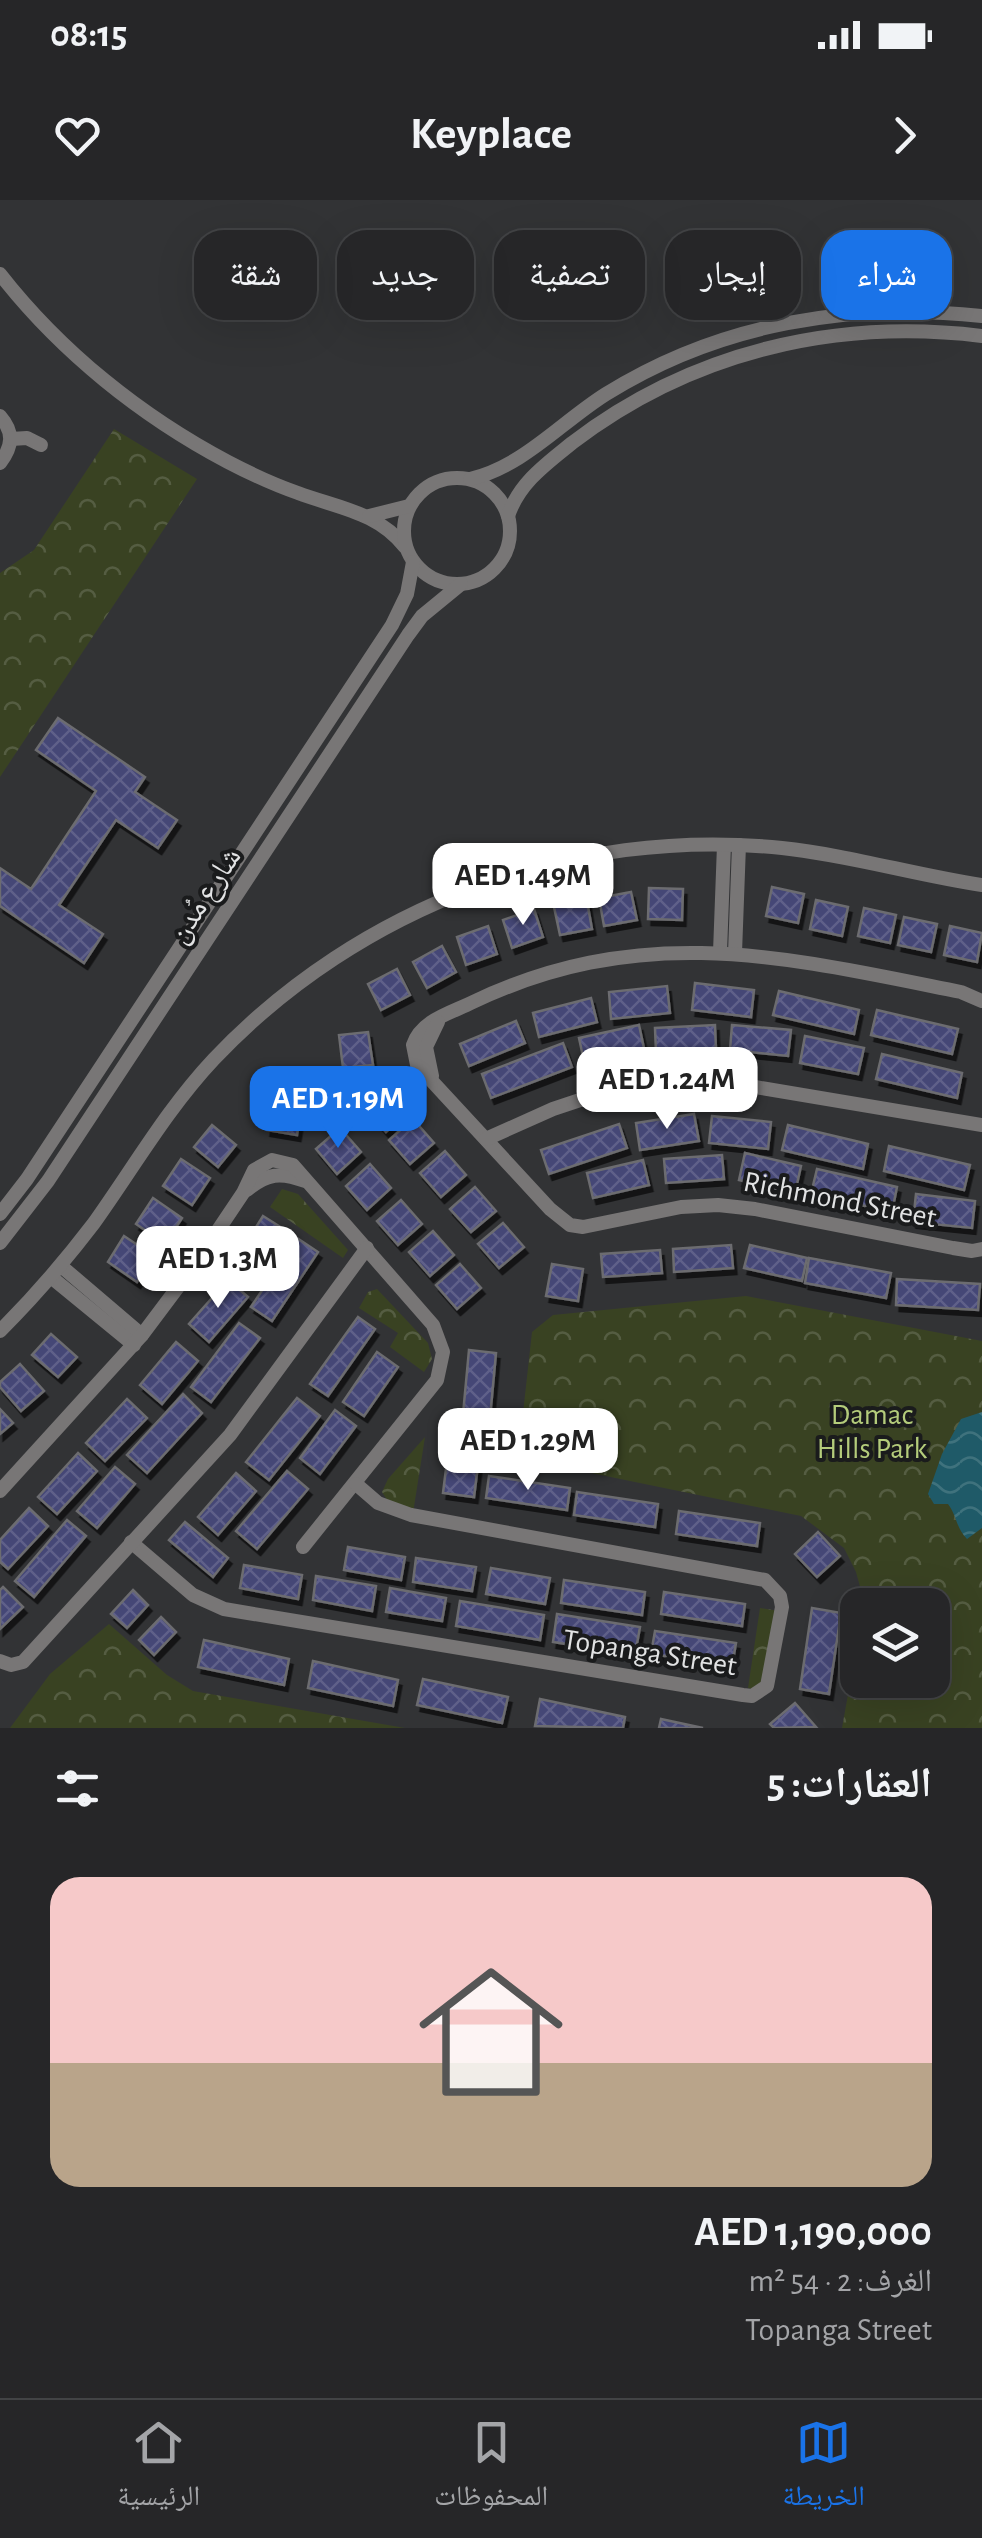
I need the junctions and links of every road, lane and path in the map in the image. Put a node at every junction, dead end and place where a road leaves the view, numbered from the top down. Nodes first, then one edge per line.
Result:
1 (0, 274) edge
2 (982, 316) edge
3 (982, 336) edge
4 (0, 416) edge
5 (11, 439) junction
6 (40, 445) dead end
7 (0, 462) edge
8 (470, 479) junction
9 (408, 506) junction
10 (369, 516) junction
11 (508, 516) junction
12 (406, 547) junction
13 (413, 562) junction
14 (461, 584) junction
15 (732, 845) junction
16 (982, 885) edge
17 (728, 952) junction
18 (961, 992) junction
19 (982, 992) edge
20 (982, 1000) edge
21 (982, 1125) edge
22 (486, 1139) junction
23 (0, 1214) edge
24 (0, 1243) edge
25 (367, 1248) junction
26 (982, 1249) edge
27 (56, 1271) junction
28 (0, 1331) edge
29 (138, 1340) junction
30 (356, 1484) junction
31 (0, 1490) edge
32 (130, 1542) junction
33 (303, 1547) dead end
34 (0, 1657) edge

1 - 10 street
2 - 8 street
3 - 11 street
4 - 5 street
5 - 6 street
5 - 7 street
8 - 9 street
8 - 11 street
9 - 10 street
9 - 12 street
10 - 12 street
11 - 14 street
12 - 13 street
13 - 14 street
13 - 23 street, شارع مُدن
14 - 24 street, شارع مُدن
15 - 16 street
15 - 17 street
15 - 27 street
17 - 18 street, Richmond Street
17 - 22 street, Richmond Street
18 - 19 street, Richmond Street
18 - 20 street, Richmond Street
21 - 22 street
22 - 26 street, Richmond Street
25 - 29 street
25 - 30 street
25 - 32 street
27 - 28 street
27 - 29 street
29 - 31 street
30 - 32 street, Topanga Street
30 - 33 street
32 - 34 street

